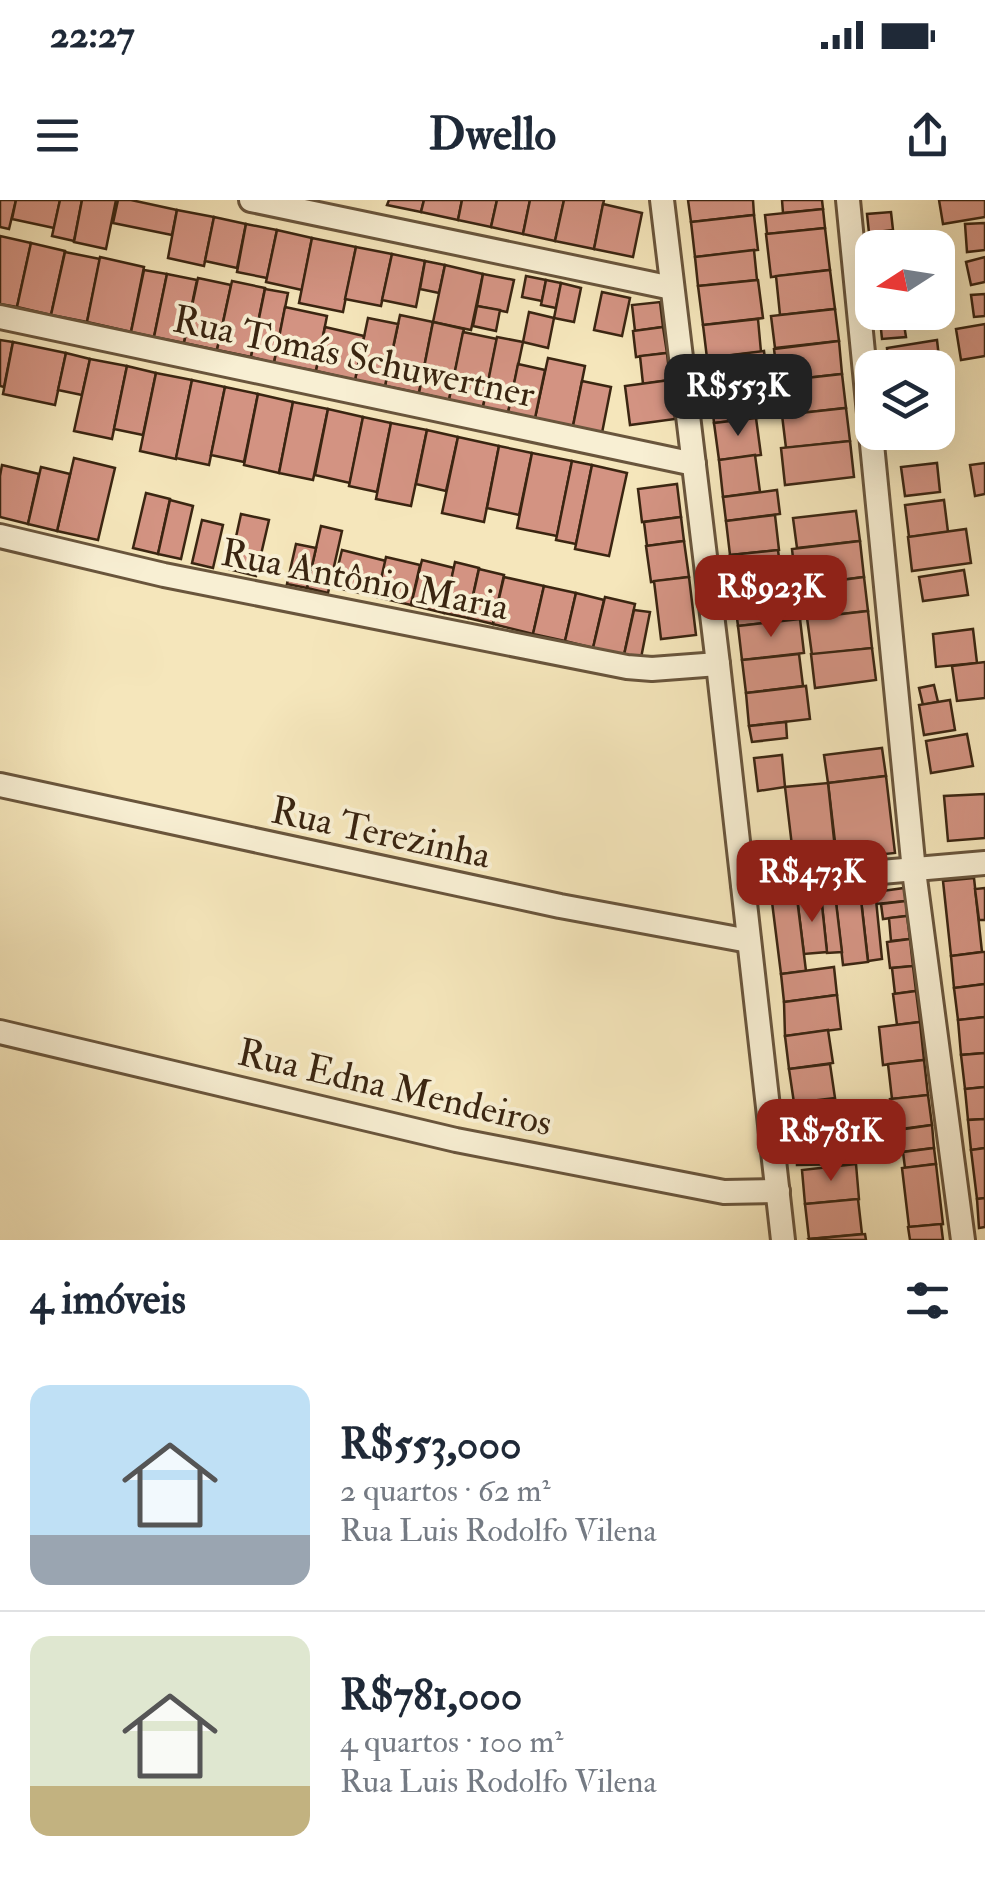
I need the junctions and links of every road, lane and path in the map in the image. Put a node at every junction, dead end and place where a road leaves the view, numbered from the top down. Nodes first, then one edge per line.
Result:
1 (251, 200) edge
2 (662, 200) edge
3 (848, 200) edge
4 (672, 288) junction
5 (0, 317) edge
6 (694, 464) junction
7 (0, 536) edge
8 (718, 664) junction
9 (0, 785) edge
10 (985, 862) edge
11 (914, 870) junction
12 (743, 884) junction
13 (749, 940) junction
14 (0, 1032) edge
15 (778, 1190) junction
16 (783, 1240) edge
17 (963, 1240) edge

1 - 4 street
2 - 4 street
3 - 11 street
4 - 6 street
5 - 6 street, Rua Tomás Schuwertner
6 - 8 street
7 - 8 street, Rua Antônio Maria
8 - 12 street
9 - 13 street, Rua Terezinha
10 - 11 street
11 - 12 street
11 - 17 street
12 - 13 street
13 - 15 street
14 - 15 street, Rua Edna Mendeiros
15 - 16 street

